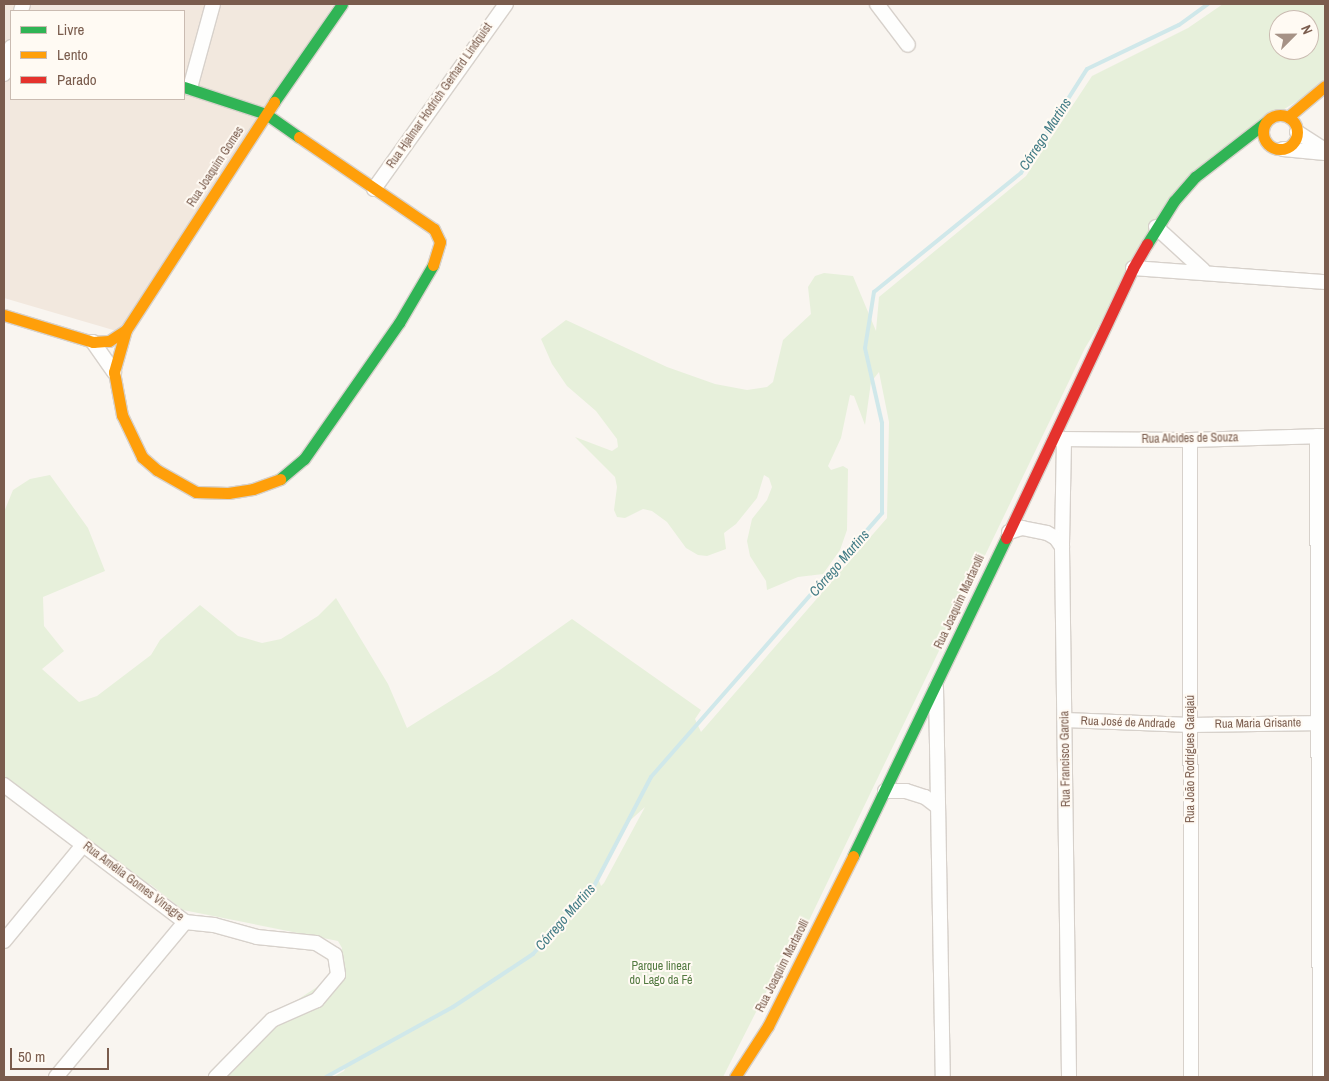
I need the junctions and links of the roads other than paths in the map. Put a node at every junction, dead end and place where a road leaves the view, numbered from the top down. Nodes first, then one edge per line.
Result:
1 (213, 4) edge
2 (342, 4) edge
3 (506, 4) edge
4 (877, 4) edge
5 (908, 46) dead end
6 (10, 51) edge
7 (4, 74) edge
8 (1325, 86) edge
9 (187, 88) edge
10 (266, 114) junction
11 (1288, 117) junction
12 (1266, 122) junction
13 (1297, 132) junction
14 (1267, 144) junction
15 (1283, 149) junction
16 (1225, 151) junction
17 (1325, 152) edge
18 (374, 189) junction
19 (1156, 227) junction
20 (1133, 268) junction
21 (1203, 270) junction
22 (1325, 282) edge
23 (4, 315) edge
24 (126, 330) junction
25 (93, 342) junction
26 (114, 372) junction
27 (1321, 436) edge
28 (1059, 440) junction
29 (1190, 440) junction
30 (1009, 532) junction
31 (1062, 547) junction
32 (936, 685) junction
33 (1065, 720) junction
34 (1322, 723) edge
35 (1191, 725) junction
36 (4, 785) edge
37 (885, 791) junction
38 (938, 807) junction
39 (83, 845) junction
40 (185, 922) junction
41 (4, 941) edge
42 (56, 1077) edge
43 (216, 1077) edge
44 (735, 1077) edge
45 (943, 1077) edge
46 (1069, 1077) edge
47 (1191, 1077) edge
48 (1320, 1077) edge

1 - 9 street
2 - 10 street, Rua Joaquim Gomes
3 - 18 street, Rua Hjalmar Hodrich Gerhard Lindquist
4 - 5 street
6 - 7 street
8 - 11 street
9 - 10 street
10 - 18 street
10 - 24 street, Rua Joaquim Gomes
11 - 12 street
11 - 13 street
12 - 14 street
12 - 16 street, Rua Joaquim Martarolli
13 - 15 street
13 - 17 street
14 - 15 street
14 - 16 street
15 - 17 street
16 - 19 street, Rua Joaquim Martarolli
18 - 26 street
19 - 20 street, Rua Joaquim Martarolli
19 - 21 street
20 - 21 street
20 - 28 street, Rua Joaquim Martarolli
21 - 22 street
23 - 25 street
24 - 25 street, Rua Joaquim Gomes
24 - 26 street
25 - 26 street
27 - 29 street, Rua Alcides de Souza
27 - 34 street
28 - 29 street, Rua Alcides de Souza
28 - 30 street, Rua Joaquim Martarolli
28 - 31 street, Rua Francisco Garcia
29 - 35 street, Rua João Rodrigues Garajaú
30 - 31 street
30 - 32 street, Rua Joaquim Martarolli
31 - 33 street, Rua Francisco Garcia
32 - 37 street, Rua Joaquim Martarolli
32 - 38 street
33 - 35 street, Rua José de Andrade
33 - 46 street, Rua Francisco Garcia
34 - 35 street, Rua Maria Grisante
34 - 48 street
35 - 47 street, Rua João Rodrigues Garajaú
36 - 39 street, Rua Amélia Gomes Vinagre
37 - 38 street
37 - 44 street, Rua Joaquim Martarolli
38 - 45 street
39 - 40 street, Rua Amélia Gomes Vinagre
39 - 41 street
40 - 42 street
40 - 43 street, Rua Amélia Gomes Vinagre

